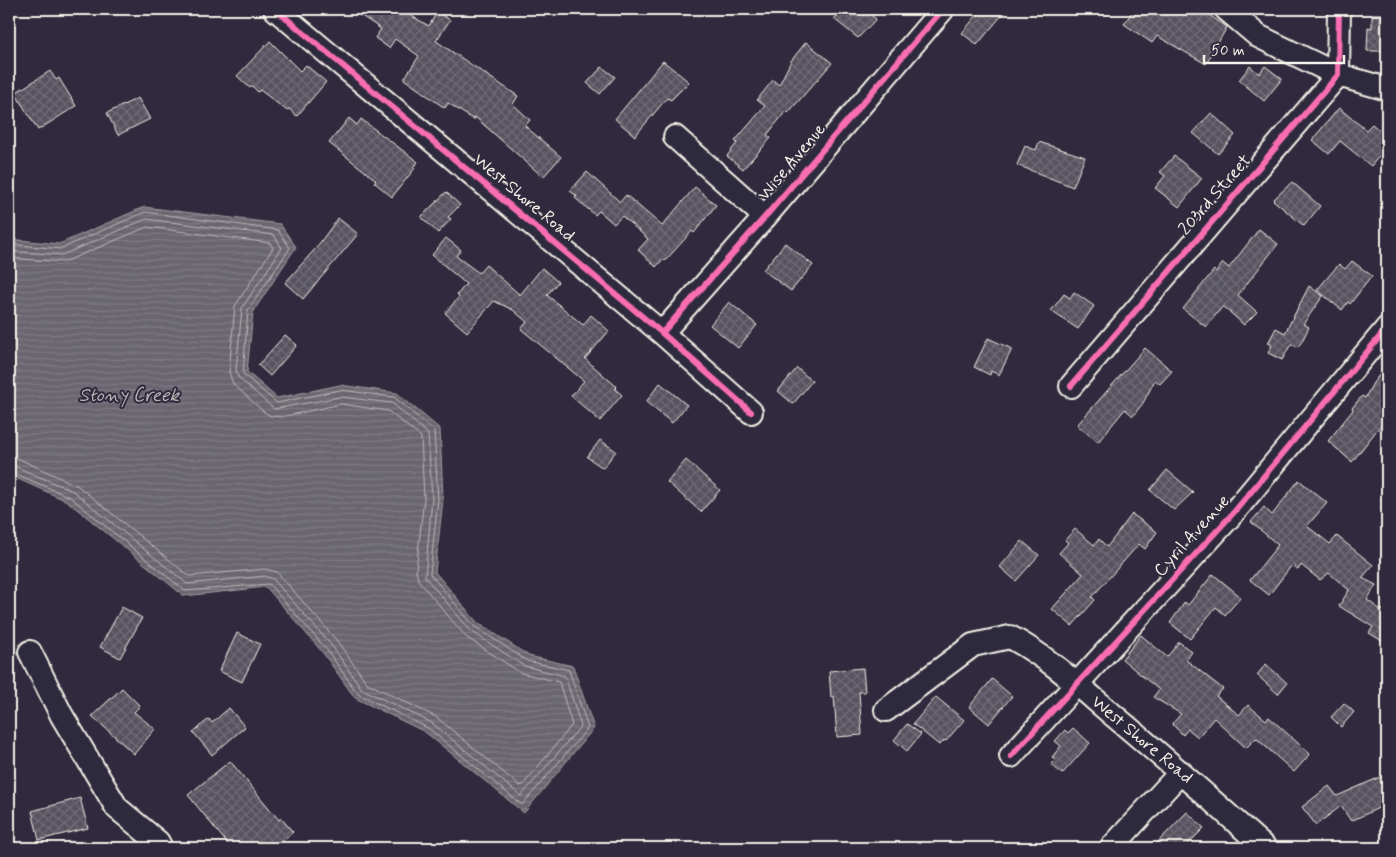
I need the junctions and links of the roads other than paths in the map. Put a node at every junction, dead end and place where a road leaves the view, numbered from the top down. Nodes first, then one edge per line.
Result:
1 (275, 9) edge
2 (943, 9) edge
3 (1226, 9) edge
4 (1339, 9) edge
5 (1338, 75) junction
6 (1387, 89) edge
7 (675, 137) dead end
8 (765, 217) junction
9 (1387, 328) edge
10 (662, 333) junction
11 (1071, 386) dead end
12 (751, 412) dead end
13 (30, 652) dead end
14 (1076, 683) junction
15 (886, 710) dead end
16 (1011, 756) dead end
17 (1181, 772) junction
18 (161, 848) edge
19 (1111, 848) edge
20 (1265, 848) edge

1 - 10 street, West Shore Road
2 - 8 street, Wise Avenue
3 - 5 street
4 - 5 street
5 - 6 street
5 - 11 street, 203rd Street
7 - 8 street
8 - 10 street, Wise Avenue
9 - 14 street, Cyril Avenue
10 - 12 street, West Shore Road
13 - 18 street
14 - 15 street, West Shore Road
14 - 16 street, Cyril Avenue
14 - 17 street, West Shore Road
17 - 19 street
17 - 20 street, West Shore Road

